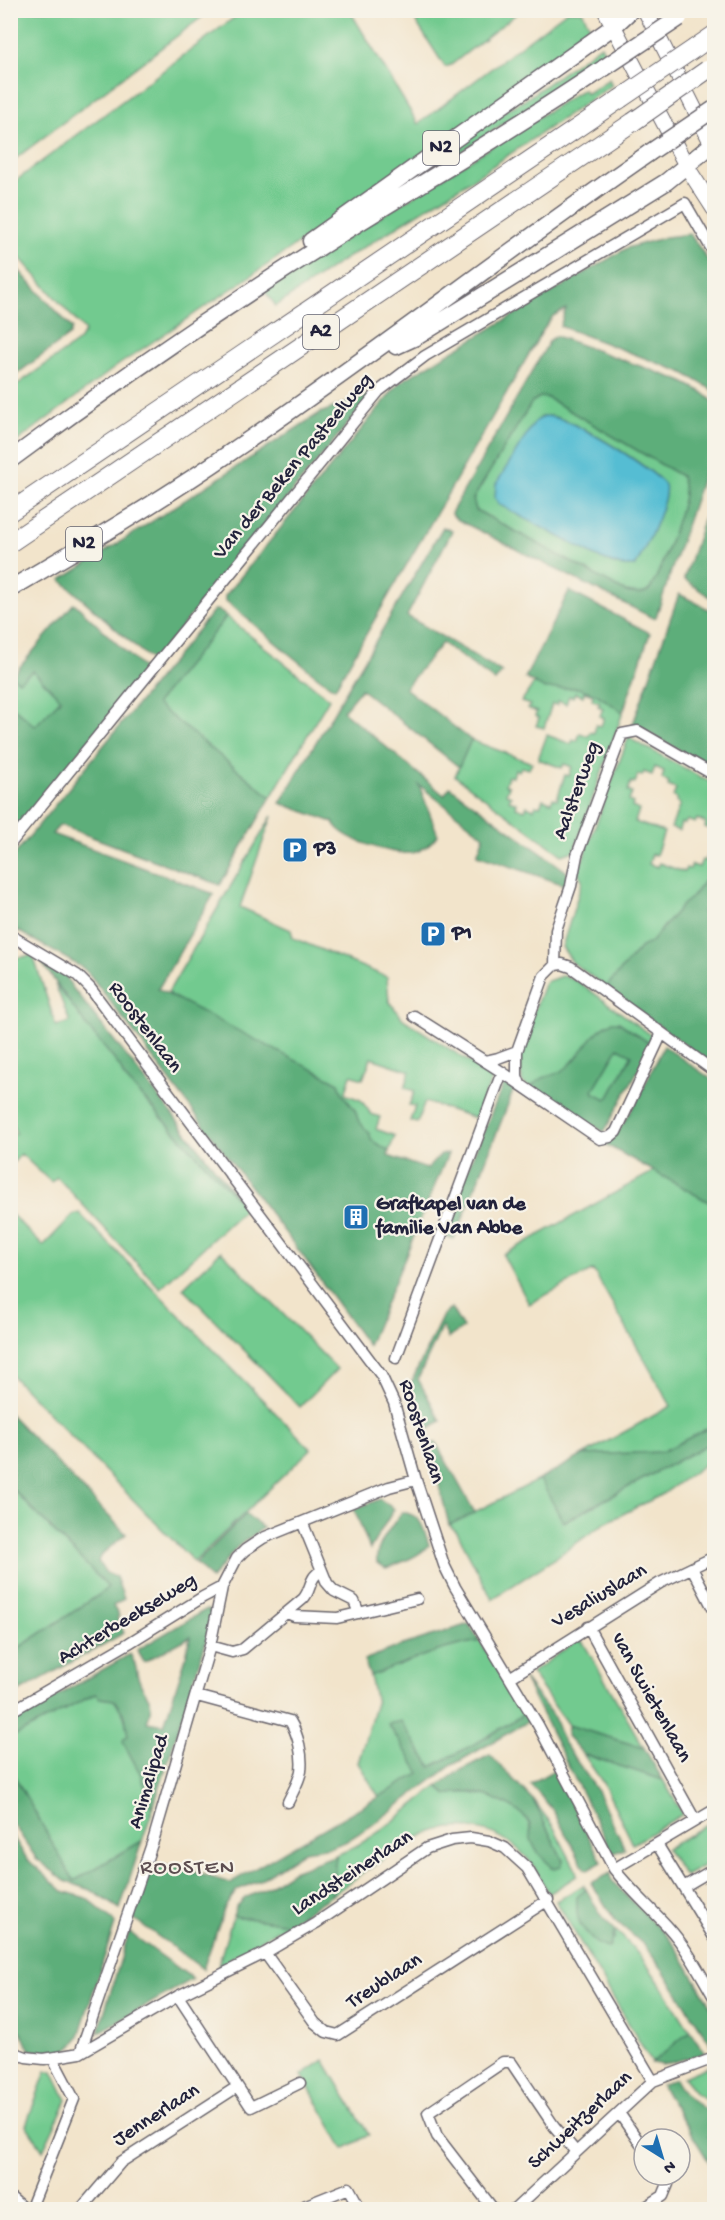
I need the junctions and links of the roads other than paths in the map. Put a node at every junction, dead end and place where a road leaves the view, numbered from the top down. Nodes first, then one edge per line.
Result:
1 (605, 10) edge
2 (631, 10) edge
3 (645, 10) edge
4 (684, 14) edge
5 (614, 26) junction
6 (714, 35) edge
7 (711, 68) edge
8 (714, 109) edge
9 (714, 145) edge
10 (687, 167) junction
11 (714, 209) edge
12 (714, 253) edge
13 (275, 276) junction
14 (355, 366) junction
15 (10, 460) edge
16 (10, 512) edge
17 (10, 543) edge
18 (10, 589) edge
19 (714, 774) edge
20 (10, 844) edge
21 (10, 935) edge
22 (555, 964) junction
23 (414, 1016) dead end
24 (662, 1033) junction
25 (517, 1051) junction
26 (485, 1061) junction
27 (714, 1071) edge
28 (502, 1072) junction
29 (520, 1084) junction
30 (396, 1358) dead end
31 (416, 1480) junction
32 (303, 1524) junction
33 (713, 1561) edge
34 (692, 1568) junction
35 (321, 1571) junction
36 (222, 1587) junction
37 (417, 1599) dead end
38 (714, 1610) edge
39 (287, 1613) junction
40 (359, 1613) junction
41 (588, 1627) junction
42 (210, 1647) junction
43 (511, 1677) junction
44 (197, 1696) junction
45 (10, 1712) edge
46 (288, 1802) dead end
47 (714, 1810) edge
48 (695, 1820) junction
49 (657, 1844) junction
50 (615, 1869) junction
51 (714, 1869) edge
52 (685, 1886) junction
53 (548, 1900) junction
54 (714, 1937) edge
55 (265, 1953) junction
56 (178, 1996) junction
57 (714, 1997) edge
58 (10, 2051) edge
59 (80, 2053) junction
60 (714, 2058) edge
61 (53, 2059) junction
62 (653, 2081) junction
63 (300, 2083) dead end
64 (237, 2087) junction
65 (619, 2113) junction
66 (632, 2132) edge
67 (576, 2151) junction
68 (667, 2187) edge
69 (10, 2197) edge
70 (25, 2210) edge
71 (30, 2210) edge
72 (80, 2210) edge
73 (294, 2210) edge
74 (361, 2210) edge
75 (494, 2210) edge
76 (514, 2210) edge
77 (641, 2210) edge

1 - 5 main road
2 - 5 highway
3 - 9 main road
4 - 13 highway, N2, bridge
5 - 10 main road
5 - 13 highway, N2
6 - 16 highway, A2, bridge
7 - 17 highway, A2, bridge
8 - 14 highway, N2, bridge
9 - 10 highway
10 - 11 main road
10 - 14 highway, N2
12 - 20 street, Van der Beken Pasteelweg
13 - 15 highway, N2
14 - 18 highway, N2
19 - 22 street, Aalsterweg
21 - 31 street, Roostenlaan
22 - 24 street
22 - 25 street
23 - 26 street
24 - 27 street
24 - 29 street
25 - 26 street
25 - 29 street
26 - 28 street
28 - 29 street
28 - 30 street
31 - 32 street, Achterbeekseweg
31 - 43 street, Roostenlaan
32 - 35 street
32 - 36 street, Achterbeekseweg
33 - 34 street, Vesaliuslaan
34 - 38 street
34 - 41 street, Vesaliuslaan
35 - 39 street
35 - 40 street
36 - 42 street, Animalipad
36 - 45 street, Achterbeekseweg
37 - 40 street
39 - 40 street
39 - 42 street
41 - 43 street, Vesaliuslaan
41 - 48 street, van Swietenlaan
42 - 44 street, Animalipad
43 - 50 street, Roostenlaan
44 - 46 street
44 - 59 street, Animalipad
47 - 48 street
48 - 49 street
49 - 50 street
49 - 52 street
50 - 57 street, Roostenlaan
51 - 52 street
52 - 54 street
53 - 55 street, Landsteinerlaan
53 - 55 street, Treublaan
53 - 62 street, Landsteinerlaan
55 - 56 street, Landsteinerlaan
56 - 59 street, Landsteinerlaan
56 - 64 street
58 - 61 street, Landsteinerlaan
59 - 61 street, Landsteinerlaan
60 - 62 street, Schweitzerlaan
61 - 71 street
62 - 65 street, Schweitzerlaan
63 - 64 street
64 - 72 street, Jennerlaan
65 - 66 street
65 - 67 street, Schweitzerlaan
67 - 75 street
67 - 76 street, Schweitzerlaan
68 - 77 street
69 - 70 street
73 - 74 street

